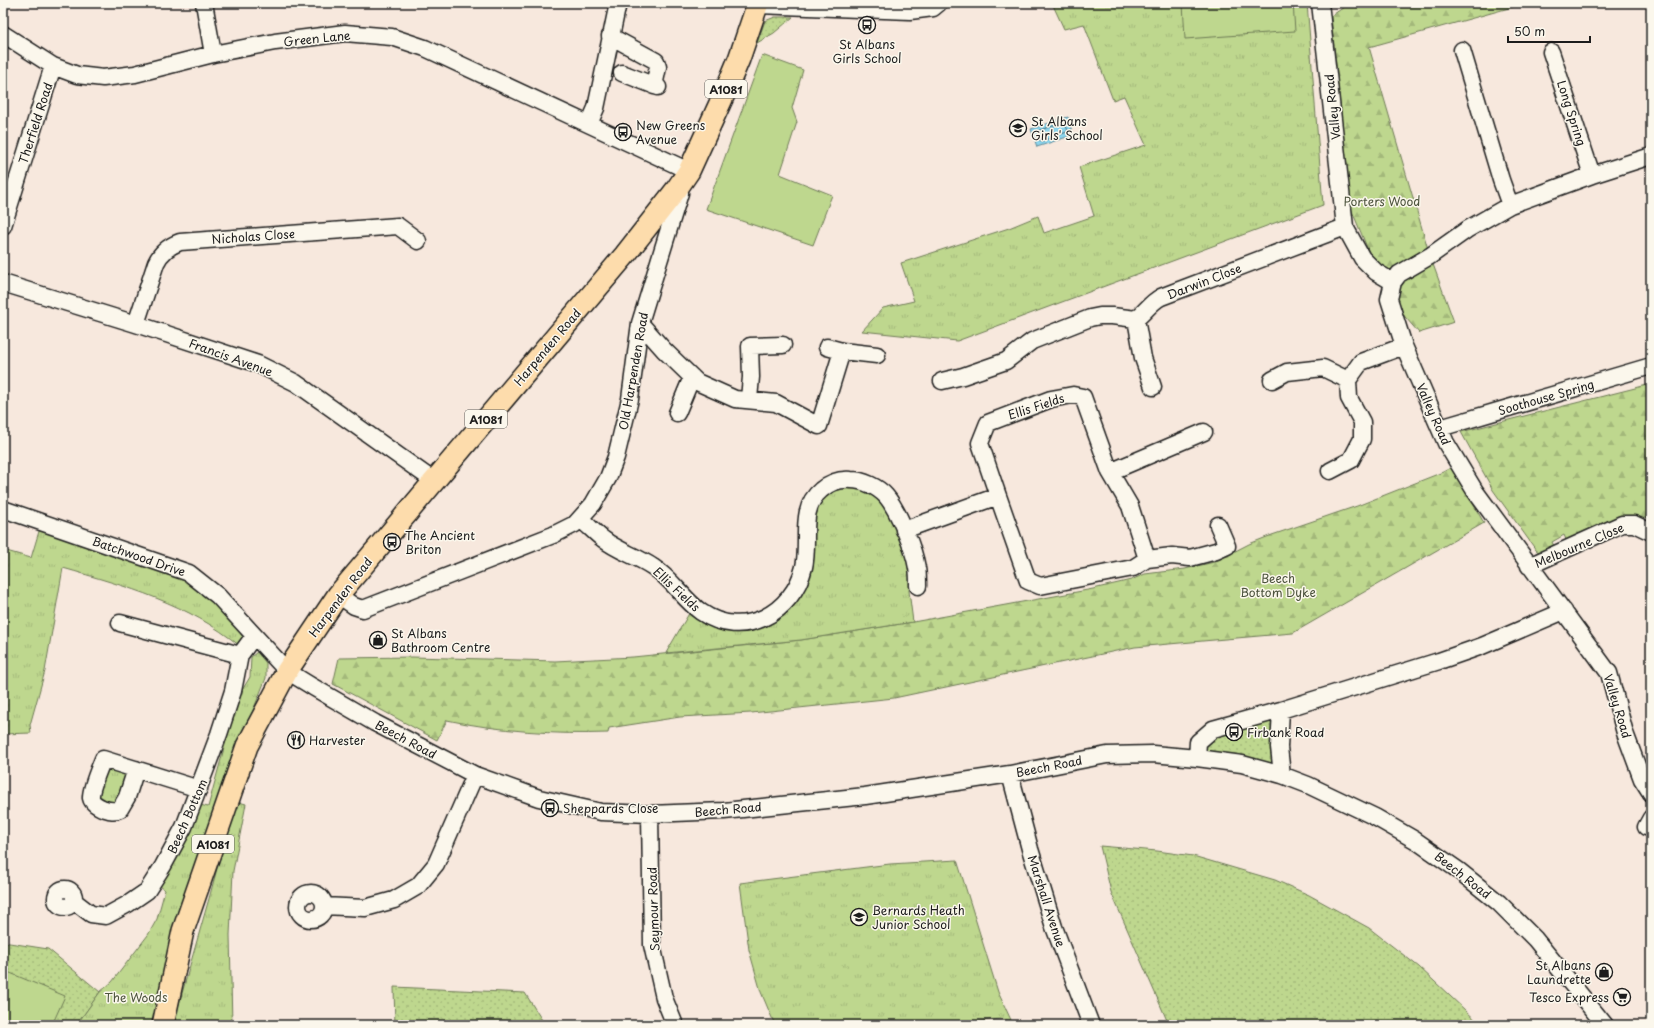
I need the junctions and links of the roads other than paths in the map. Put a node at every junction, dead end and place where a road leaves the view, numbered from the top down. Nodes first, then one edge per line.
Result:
1 (204, 3) edge
2 (618, 3) edge
3 (939, 3) edge
4 (1320, 3) edge
5 (758, 4) edge
6 (3, 34) edge
7 (610, 36) junction
8 (1462, 50) dead end
9 (1551, 52) dead end
10 (213, 54) junction
11 (53, 66) junction
12 (665, 71) dead end
13 (622, 73) dead end
14 (656, 90) junction
15 (589, 124) junction
16 (1651, 156) edge
17 (689, 171) junction
18 (1592, 174) junction
19 (8, 190) edge
20 (680, 193) dead end
21 (1510, 204) junction
22 (3, 226) edge
23 (1345, 227) junction
24 (418, 240) dead end
25 (1393, 282) junction
26 (3, 283) edge
27 (1136, 319) junction
28 (640, 323) junction
29 (136, 324) junction
30 (783, 345) dead end
31 (1404, 346) junction
32 (876, 355) dead end
33 (1651, 366) edge
34 (692, 377) junction
35 (1272, 380) dead end
36 (1348, 380) junction
37 (942, 381) dead end
38 (1153, 387) dead end
39 (748, 399) junction
40 (677, 413) dead end
41 (1440, 428) junction
42 (1204, 432) dead end
43 (1330, 471) dead end
44 (1110, 472) junction
45 (434, 481) junction
46 (998, 496) junction
47 (3, 509) edge
48 (580, 519) junction
49 (1218, 525) dead end
50 (904, 530) junction
51 (1651, 532) edge
52 (1147, 559) junction
53 (1530, 566) junction
54 (918, 586) dead end
55 (338, 595) junction
56 (1564, 611) junction
57 (120, 623) dead end
58 (254, 636) junction
59 (240, 655) junction
60 (287, 671) junction
61 (1281, 710) junction
62 (1197, 758) junction
63 (136, 769) dead end
64 (1010, 774) junction
65 (475, 775) junction
66 (1282, 775) junction
67 (200, 789) junction
68 (1651, 793) edge
69 (650, 814) junction
70 (74, 901) dead end
71 (324, 906) dead end
72 (163, 1025) edge
73 (675, 1025) edge
74 (1091, 1025) edge
75 (1605, 1025) edge

1 - 10 street
2 - 7 street
3 - 5 street
4 - 23 street, Valley Road
5 - 17 main road, Harpenden Road / A1081
6 - 11 street, Green Lane
7 - 14 street
7 - 15 street
8 - 21 street
9 - 18 street, Long Spring
10 - 11 street, Green Lane
10 - 15 street, Green Lane
11 - 19 street, Therfield Road
12 - 14 street
13 - 14 street
15 - 17 street, Green Lane
16 - 18 street
17 - 45 main road, Harpenden Road / A1081
18 - 21 street
19 - 22 street, Therfield Road
20 - 28 street, Old Harpenden Road
21 - 25 street
23 - 25 street, Valley Road
23 - 27 street, Darwin Close
24 - 29 street, Nicholas Close
25 - 31 street, Valley Road
26 - 29 street, Francis Avenue
27 - 37 street
27 - 38 street
28 - 34 street
28 - 48 street, Old Harpenden Road
29 - 45 street, Francis Avenue
30 - 39 street
31 - 36 street
31 - 41 street, Valley Road
32 - 39 street
33 - 41 street, Soothouse Spring
34 - 39 street
34 - 40 street
35 - 36 street
36 - 43 street
41 - 53 street, Valley Road
42 - 44 street
44 - 46 street, Ellis Fields
44 - 52 street, Ellis Fields
45 - 55 main road, Harpenden Road / A1081
46 - 50 street
46 - 52 street, Ellis Fields
47 - 58 street, Batchwood Drive
48 - 50 street, Ellis Fields
48 - 55 street, Old Harpenden Road
49 - 52 street, Ellis Fields
50 - 54 street, Ellis Fields
51 - 53 street, Melbourne Close
53 - 56 street, Valley Road
55 - 60 main road, Harpenden Road / A1081
56 - 61 street
56 - 68 street, Valley Road
57 - 59 street
58 - 59 street
58 - 60 street, Batchwood Drive
59 - 67 street, Beech Bottom
60 - 65 street, Beech Road
60 - 72 main road, Harpenden Road / A1081
61 - 62 street
61 - 66 street
62 - 64 street, Beech Road
62 - 66 street, Beech Road
63 - 67 street
64 - 69 street, Beech Road
64 - 74 street, Marshall Avenue
65 - 69 street, Beech Road
65 - 71 street
66 - 75 street, Beech Road
67 - 70 street, Beech Bottom
69 - 73 street, Seymour Road

